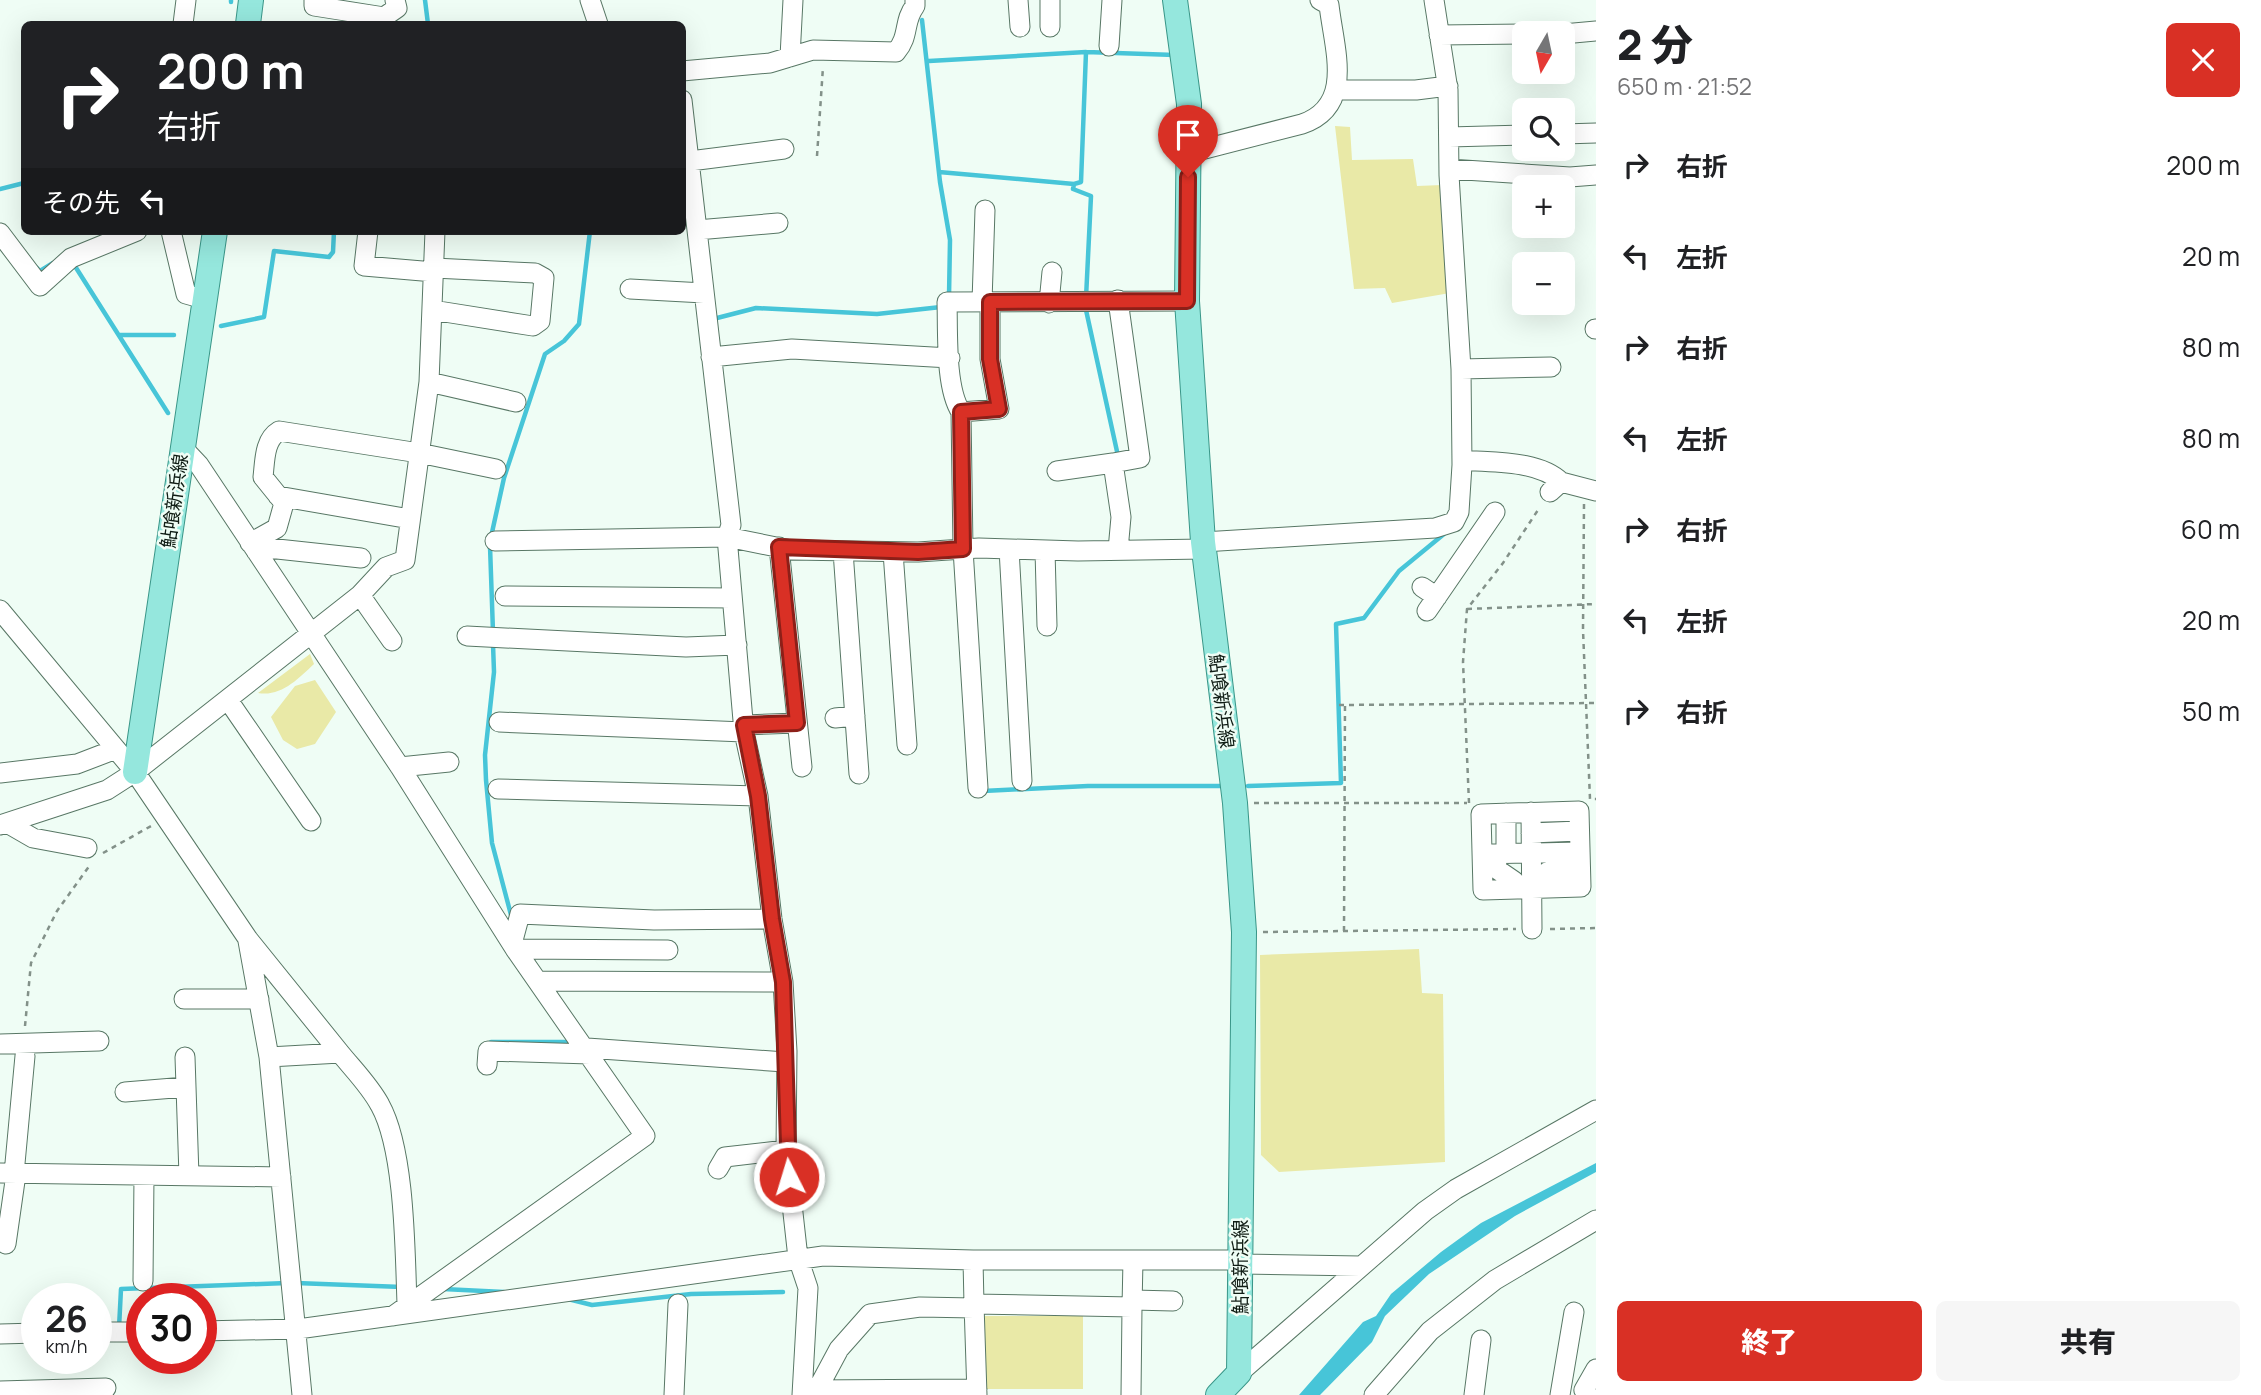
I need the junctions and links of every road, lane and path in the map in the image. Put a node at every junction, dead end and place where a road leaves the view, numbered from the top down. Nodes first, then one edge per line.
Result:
1 (186, 0) edge
2 (251, 0) edge
3 (314, 0) edge
4 (395, 0) edge
5 (590, 0) edge
6 (793, 0) edge
7 (915, 0) edge
8 (1018, 0) edge
9 (1051, 0) edge
10 (1112, 0) edge
11 (1175, 0) edge
12 (1320, 0) edge
13 (1434, 0) edge
14 (183, 21) edge
15 (248, 21) edge
16 (597, 21) edge
17 (1020, 27) dead end
18 (1051, 27) dead end
19 (1596, 31) edge
20 (1575, 33) edge
21 (1512, 34) edge
22 (1439, 35) junction
23 (1109, 46) dead end
24 (824, 50) junction
25 (790, 57) junction
26 (686, 71) edge
27 (1448, 86) junction
28 (1338, 90) junction
29 (686, 130) edge
30 (1596, 133) edge
31 (1575, 134) edge
32 (1512, 135) edge
33 (1449, 137) junction
34 (783, 149) dead end
35 (1188, 153) junction
36 (817, 156) dead end
37 (690, 161) junction
38 (1449, 169) junction
39 (1596, 175) edge
40 (985, 209) dead end
41 (778, 223) dead end
42 (697, 230) junction
43 (0, 233) edge
44 (127, 235) edge
45 (172, 235) edge
46 (214, 235) edge
47 (368, 235) edge
48 (435, 235) edge
49 (434, 270) junction
50 (1052, 272) dead end
51 (630, 289) dead end
52 (704, 293) junction
53 (204, 299) junction
54 (1118, 300) junction
55 (1187, 301) junction
56 (986, 302) junction
57 (1049, 303) junction
58 (432, 310) junction
59 (711, 357) junction
60 (950, 358) junction
61 (1551, 367) dead end
62 (1461, 369) junction
63 (429, 382) junction
64 (516, 402) dead end
65 (961, 412) junction
66 (182, 447) junction
67 (419, 453) junction
68 (1462, 460) junction
69 (1113, 463) junction
70 (496, 469) dead end
71 (1057, 471) dead end
72 (1555, 487) junction
73 (1590, 495) edge
74 (278, 496) junction
75 (1495, 512) dead end
76 (1457, 516) junction
77 (410, 519) junction
78 (1481, 532) junction
79 (727, 537) junction
80 (495, 541) dead end
81 (1203, 546) junction
82 (253, 547) junction
83 (779, 547) junction
84 (963, 549) junction
85 (1009, 549) junction
86 (1045, 550) junction
87 (1118, 550) junction
88 (843, 551) junction
89 (893, 552) junction
90 (360, 558) dead end
91 (360, 595) junction
92 (505, 596) dead end
93 (732, 598) junction
94 (1429, 598) dead end
95 (1596, 604) edge
96 (1584, 605) junction
97 (1467, 609) junction
98 (0, 610) edge
99 (1047, 626) dead end
100 (311, 634) junction
101 (467, 636) dead end
102 (392, 641) dead end
103 (737, 645) junction
104 (228, 699) junction
105 (1596, 703) edge
106 (1345, 704) junction
107 (1466, 704) junction
108 (1587, 704) junction
109 (1339, 705) dead end
110 (855, 716) junction
111 (835, 718) dead end
112 (499, 722) dead end
113 (797, 723) junction
114 (744, 729) junction
115 (908, 745) dead end
116 (116, 749) junction
117 (449, 762) dead end
118 (400, 767) junction
119 (802, 767) dead end
120 (135, 772) junction
121 (0, 773) edge
122 (859, 775) dead end
123 (1022, 781) dead end
124 (978, 788) dead end
125 (498, 789) dead end
126 (758, 796) junction
127 (1596, 799) edge
128 (1235, 803) junction
129 (1468, 803) junction
130 (1481, 803) dead end
131 (1346, 804) junction
132 (1531, 813) junction
133 (167, 819) junction
134 (311, 821) dead end
135 (4, 824) edge
136 (1579, 831) junction
137 (1531, 833) junction
138 (1500, 840) junction
139 (88, 848) dead end
140 (1573, 852) junction
141 (1531, 853) junction
142 (1531, 889) junction
143 (772, 919) junction
144 (1596, 928) edge
145 (1532, 929) junction
146 (1345, 931) junction
147 (1244, 932) junction
148 (248, 939) junction
149 (514, 946) junction
150 (668, 950) dead end
151 (538, 981) junction
152 (783, 982) junction
153 (184, 999) dead end
154 (259, 999) junction
155 (99, 1041) dead end
156 (15, 1047) edge
157 (588, 1051) junction
158 (340, 1053) junction
159 (185, 1057) dead end
160 (270, 1057) junction
161 (785, 1062) junction
162 (487, 1065) dead end
163 (186, 1087) junction
164 (125, 1092) dead end
165 (1596, 1110) edge
166 (786, 1150) junction
167 (718, 1169) dead end
168 (10, 1174) edge
169 (144, 1176) junction
170 (189, 1176) junction
171 (281, 1177) junction
172 (1596, 1220) edge
173 (6, 1244) dead end
174 (798, 1258) junction
175 (973, 1260) junction
176 (1133, 1260) junction
177 (1241, 1262) junction
178 (1360, 1266) junction
179 (143, 1281) dead end
180 (412, 1295) junction
181 (1173, 1301) dead end
182 (1133, 1303) junction
183 (678, 1304) dead end
184 (974, 1306) junction
185 (1574, 1312) dead end
186 (298, 1329) junction
187 (217, 1331) edge
188 (21, 1333) edge
189 (0, 1334) edge
190 (1481, 1340) dead end
191 (1596, 1368) edge
192 (1239, 1373) junction
193 (106, 1388) dead end
194 (0, 1391) edge
195 (807, 1392) edge
196 (977, 1392) edge
197 (1551, 1393) edge
198 (302, 1395) edge
199 (674, 1395) edge
200 (1131, 1395) edge
201 (1218, 1395) edge
202 (1374, 1395) edge
203 (1474, 1395) edge
204 (1588, 1395) edge

1 - 14 street
2 - 15 main road
3 - 4 street
5 - 16 street
6 - 25 street
7 - 24 street
8 - 17 street
9 - 18 street
10 - 23 street
11 - 35 main road, 鮎喰新浜線
12 - 28 street
13 - 22 street
19 - 20 street
21 - 22 street
22 - 27 street
24 - 25 street
24 - 36 path
25 - 26 street
27 - 28 street
27 - 33 street
28 - 35 street
29 - 37 street
30 - 31 street
32 - 33 street
33 - 38 street
34 - 37 street
35 - 55 main road, 鮎喰新浜線
37 - 42 street
38 - 39 street
38 - 62 street
40 - 56 street
41 - 42 street
42 - 52 street
43 - 44 street
45 - 53 street
46 - 53 main road, 鮎喰新浜線
47 - 49 street
48 - 49 street
49 - 58 street
49 - 58 street
50 - 57 street
51 - 52 street
52 - 59 street
53 - 66 main road, 鮎喰新浜線
54 - 55 street
54 - 57 street
54 - 69 street
55 - 81 main road, 鮎喰新浜線
56 - 57 street
56 - 60 street
56 - 65 street
58 - 63 street
59 - 60 street
59 - 79 street
60 - 65 street
61 - 62 street
62 - 68 street
63 - 64 street
63 - 67 street
65 - 84 street
66 - 82 street
66 - 120 main road, 鮎喰新浜線
67 - 70 street
67 - 74 street
67 - 77 street
68 - 72 street
68 - 76 street
69 - 71 street
69 - 87 street
72 - 73 street
72 - 97 path
73 - 96 path
74 - 77 street
74 - 82 street
75 - 78 street
76 - 78 street
76 - 81 street
77 - 91 street
78 - 94 street
79 - 80 street
79 - 83 street
79 - 93 street
81 - 87 street
81 - 128 main road, 鮎喰新浜線
82 - 90 street
82 - 100 street
83 - 88 street
83 - 113 street
84 - 85 street
84 - 89 street
84 - 124 street
85 - 86 street
85 - 123 street
86 - 87 street
86 - 99 street
88 - 89 street
88 - 110 street
89 - 115 street
91 - 100 street
91 - 102 street
92 - 93 street
93 - 103 street
95 - 96 path
96 - 97 path
96 - 108 path
97 - 107 path
98 - 116 street
100 - 104 street
100 - 118 street
101 - 103 street
103 - 114 street
104 - 120 street
104 - 134 street
105 - 108 path
106 - 107 path
106 - 109 path
106 - 131 path
107 - 108 path
107 - 129 path
108 - 127 path
110 - 111 street
110 - 122 street
112 - 114 street
113 - 114 street
113 - 119 street
114 - 126 street
116 - 120 street
116 - 121 street
117 - 118 street
118 - 149 street
120 - 133 street
120 - 135 street
125 - 126 street
126 - 143 street
128 - 131 path
128 - 147 main road, 鮎喰新浜線
129 - 130 path
129 - 131 path
131 - 146 path
132 - 136 street
132 - 137 street
132 - 138 street
133 - 148 street
133 - 156 path
135 - 139 street
136 - 137 street
136 - 140 street
137 - 141 street
138 - 141 street
138 - 142 street
140 - 141 street
140 - 142 street
141 - 142 street
142 - 145 street
143 - 149 street
143 - 152 street
144 - 145 path
145 - 146 path
146 - 147 path
147 - 177 main road, 鮎喰新浜線
148 - 154 street
148 - 158 street
149 - 150 street
149 - 151 street
151 - 152 street
151 - 157 street
152 - 161 street
153 - 154 street
154 - 160 street
155 - 156 street
156 - 168 street
157 - 161 street
157 - 162 street
157 - 180 street
158 - 160 street
158 - 180 street
159 - 163 street
160 - 171 street
161 - 166 street
163 - 164 street
163 - 170 street
165 - 178 street
166 - 167 street
166 - 174 street
168 - 169 street
168 - 173 street
169 - 170 street
169 - 179 street
170 - 171 street
171 - 186 street
172 - 202 street
174 - 175 street
174 - 180 street
174 - 195 street
175 - 176 street
175 - 184 street
176 - 177 street
176 - 182 street
177 - 178 street
177 - 192 main road, 鮎喰新浜線
178 - 192 street
180 - 186 street
181 - 182 street
182 - 184 street
182 - 200 street
183 - 199 street
184 - 195 street
184 - 196 street
185 - 197 street
186 - 187 street
186 - 198 street
188 - 189 street
190 - 203 street
191 - 204 street
192 - 201 main road
193 - 194 street
195 - 196 street

